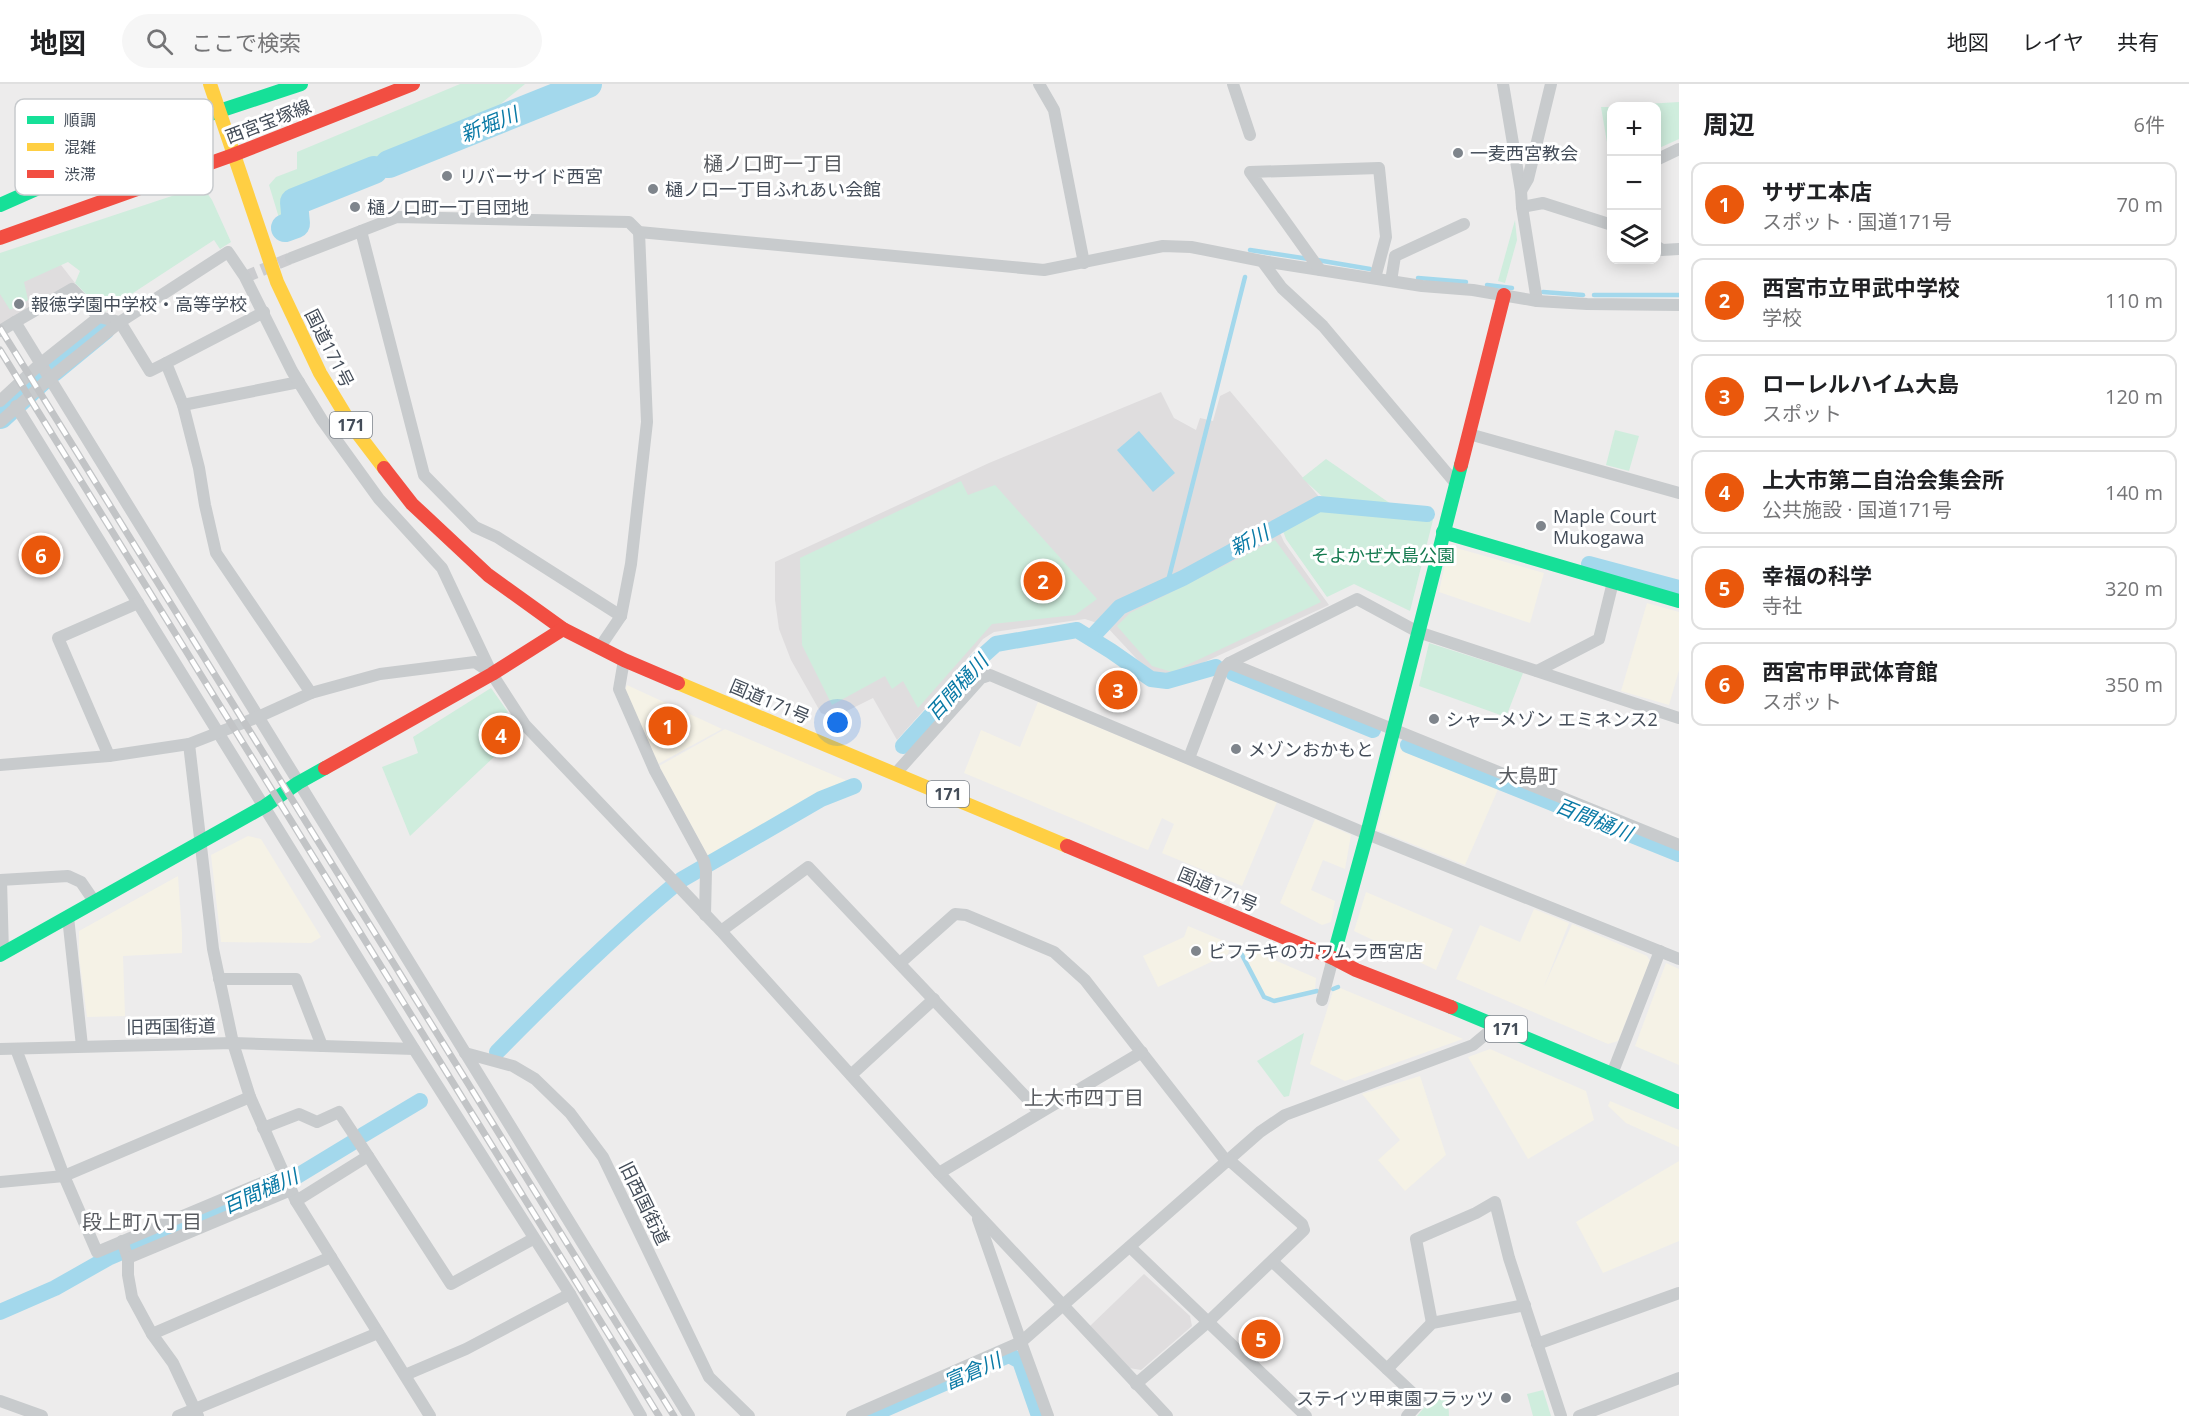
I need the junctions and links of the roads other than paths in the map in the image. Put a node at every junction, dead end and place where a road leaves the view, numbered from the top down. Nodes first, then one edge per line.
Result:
1 (210, 84) edge
2 (301, 84) edge
3 (413, 84) edge
4 (1039, 84) edge
5 (1233, 84) edge
6 (1503, 84) edge
7 (1551, 84) edge
8 (213, 113) edge
9 (1250, 135) dead end
10 (1679, 149) edge
11 (233, 154) junction
12 (1661, 158) edge
13 (213, 161) edge
14 (1521, 191) junction
15 (23, 195) edge
16 (119, 195) edge
17 (0, 205) edge
18 (1522, 207) junction
19 (1464, 224) dead end
20 (1607, 224) edge
21 (361, 231) junction
22 (639, 232) junction
23 (0, 238) edge
24 (1661, 249) edge
25 (1679, 249) edge
26 (291, 258) tunnel mouth
27 (1262, 261) junction
28 (1084, 263) junction
29 (1320, 270) junction
30 (1375, 278) junction
31 (1391, 281) junction
32 (1504, 295) junction
33 (1537, 301) junction
34 (1679, 304) edge
35 (264, 312) junction
36 (99, 317) junction
37 (15, 322) junction
38 (120, 322) junction
39 (0, 332) edge
40 (166, 363) junction
41 (40, 364) junction
42 (49, 379) junction
43 (299, 382) junction
44 (0, 401) edge
45 (183, 405) junction
46 (16, 406) junction
47 (0, 422) edge
48 (1469, 434) junction
49 (1457, 485) junction
50 (1679, 494) edge
51 (1443, 532) junction
52 (1613, 582) junction
53 (1679, 601) edge
54 (138, 603) junction
55 (621, 616) junction
56 (563, 629) junction
57 (1418, 632) junction
58 (600, 647) junction
59 (624, 660) junction
60 (1229, 663) junction
61 (1537, 671) junction
62 (492, 674) junction
63 (310, 693) junction
64 (258, 717) junction
65 (1679, 718) edge
66 (1392, 730) junction
67 (219, 732) junction
68 (189, 744) junction
69 (109, 756) junction
70 (1189, 758) junction
71 (0, 765) edge
72 (896, 773) junction
73 (298, 783) junction
74 (265, 806) junction
75 (1367, 834) junction
76 (201, 841) junction
77 (1679, 845) edge
78 (0, 880) edge
79 (94, 901) junction
80 (705, 915) junction
81 (68, 916) junction
82 (721, 931) junction
83 (1660, 951) junction
84 (2, 954) edge
85 (1333, 958) junction
86 (1679, 958) edge
87 (900, 963) junction
88 (219, 979) junction
89 (934, 999) junction
90 (1322, 1000) dead end
91 (1497, 1025) junction
92 (233, 1042) junction
93 (82, 1046) junction
94 (322, 1046) junction
95 (0, 1049) edge
96 (16, 1049) junction
97 (414, 1049) junction
98 (1142, 1052) junction
99 (465, 1053) junction
100 (1612, 1074) junction
101 (851, 1076) junction
102 (250, 1097) junction
103 (1679, 1102) edge
104 (1040, 1112) junction
105 (263, 1128) junction
106 (368, 1156) junction
107 (1228, 1161) junction
108 (939, 1173) junction
109 (64, 1176) junction
110 (0, 1182) edge
111 (289, 1186) junction
112 (975, 1212) junction
113 (533, 1239) junction
114 (1130, 1247) junction
115 (125, 1250) junction
116 (331, 1257) junction
117 (1273, 1262) junction
118 (1679, 1293) edge
119 (570, 1294) junction
120 (1063, 1305) junction
121 (1525, 1305) junction
122 (1209, 1323) junction
123 (1432, 1323) junction
124 (378, 1333) junction
125 (152, 1334) junction
126 (1022, 1342) junction
127 (1537, 1344) junction
128 (1387, 1369) junction
129 (405, 1375) junction
130 (1679, 1378) edge
131 (1136, 1384) junction
132 (0, 1401) edge
133 (197, 1413) edge
134 (42, 1416) edge
135 (178, 1416) edge
136 (430, 1416) edge
137 (641, 1416) edge
138 (689, 1416) edge
139 (749, 1416) edge
140 (852, 1416) edge
141 (1048, 1416) edge
142 (1167, 1416) edge
143 (1306, 1416) edge
144 (1407, 1416) edge
145 (1561, 1416) edge
146 (1579, 1416) edge

1 - 11 main road, 国道171号 / 171
2 - 8 main road, 西宮宝塚線
3 - 11 main road, 西宮宝塚線
4 - 28 street
5 - 9 street
6 - 14 street
7 - 14 street
10 - 12 street
11 - 13 main road, 西宮宝塚線
11 - 56 main road, 国道171号 / 171
14 - 18 street
15 - 17 main road, 西宮宝塚線
16 - 23 main road, 西宮宝塚線
18 - 20 street
18 - 33 street
19 - 31 street
21 - 22 street
21 - 26 street
21 - 55 street
22 - 28 street
22 - 55 street
24 - 25 street
27 - 28 street
27 - 29 street
27 - 49 street
29 - 30 street
29 - 30 street
30 - 31 street
31 - 32 street
32 - 33 street
32 - 48 main road
33 - 34 street
35 - 38 street
35 - 40 street
35 - 43 street
36 - 37 street
36 - 38 street
36 - 41 street
37 - 39 street
37 - 41 street
38 - 40 street
38 - 42 street
40 - 45 street
41 - 42 street
41 - 44 street
42 - 46 street
42 - 64 street
43 - 45 street
43 - 62 street
45 - 63 street
46 - 47 street
46 - 54 street
48 - 49 main road
48 - 50 street
49 - 51 main road
51 - 52 main road
51 - 57 main road
52 - 53 main road
52 - 61 street
54 - 67 street
54 - 69 street
55 - 58 street
56 - 58 main road, 国道171号 / 171
56 - 62 main road
57 - 60 street
57 - 61 street
57 - 66 main road
58 - 59 main road, 国道171号 / 171
59 - 72 main road, 国道171号 / 171
59 - 80 street
60 - 66 street
60 - 70 street
61 - 65 street
62 - 63 street
62 - 73 main road
62 - 80 street
63 - 64 street
64 - 67 street
64 - 73 street
66 - 75 main road
66 - 77 street
67 - 68 street
67 - 74 street
68 - 69 street
68 - 76 street
69 - 71 street
70 - 72 street
70 - 75 street
72 - 85 main road, 国道171号 / 171
73 - 74 main road
73 - 99 street
74 - 76 main road
74 - 97 street
75 - 83 street
75 - 85 main road
76 - 79 main road
76 - 88 street
78 - 79 street
78 - 84 street
79 - 81 main road
80 - 82 street
81 - 84 main road
81 - 93 street
82 - 87 street
82 - 101 street
83 - 86 street
83 - 100 street
85 - 90 street
85 - 91 main road, 国道171号 / 171
87 - 89 street
87 - 98 street
88 - 92 street
88 - 94 street
89 - 101 street
89 - 104 street
91 - 100 main road, 国道171号 / 171
91 - 107 street
92 - 93 street, 旧西国街道
92 - 94 street, 旧西国街道
92 - 102 street
93 - 96 street, 旧西国街道
94 - 97 street, 旧西国街道
95 - 96 street, 旧西国街道
96 - 109 street
97 - 113 street
98 - 104 street
98 - 107 street
99 - 138 street
99 - 139 street, 旧西国街道
100 - 103 main road, 国道171号 / 171
101 - 108 street
102 - 105 street
102 - 109 street
104 - 108 street
105 - 106 street
105 - 111 street
106 - 111 street
106 - 113 street
107 - 114 street
107 - 117 street
108 - 112 street
109 - 110 street
109 - 115 street
111 - 115 street
111 - 115 street
111 - 116 street
112 - 120 street
112 - 126 street
113 - 119 street
114 - 120 street
114 - 122 street
115 - 125 street
116 - 124 street
116 - 125 street
117 - 122 street
117 - 128 street
118 - 127 street
119 - 129 street
119 - 137 street
120 - 126 street
120 - 131 street
121 - 123 street
121 - 123 street
121 - 127 street
122 - 131 street
122 - 143 street
123 - 128 street
124 - 129 street
124 - 133 street
125 - 133 street
126 - 140 street
126 - 141 street
127 - 145 street
128 - 144 street
129 - 136 street
130 - 146 street
131 - 142 street
132 - 134 street
133 - 135 street

